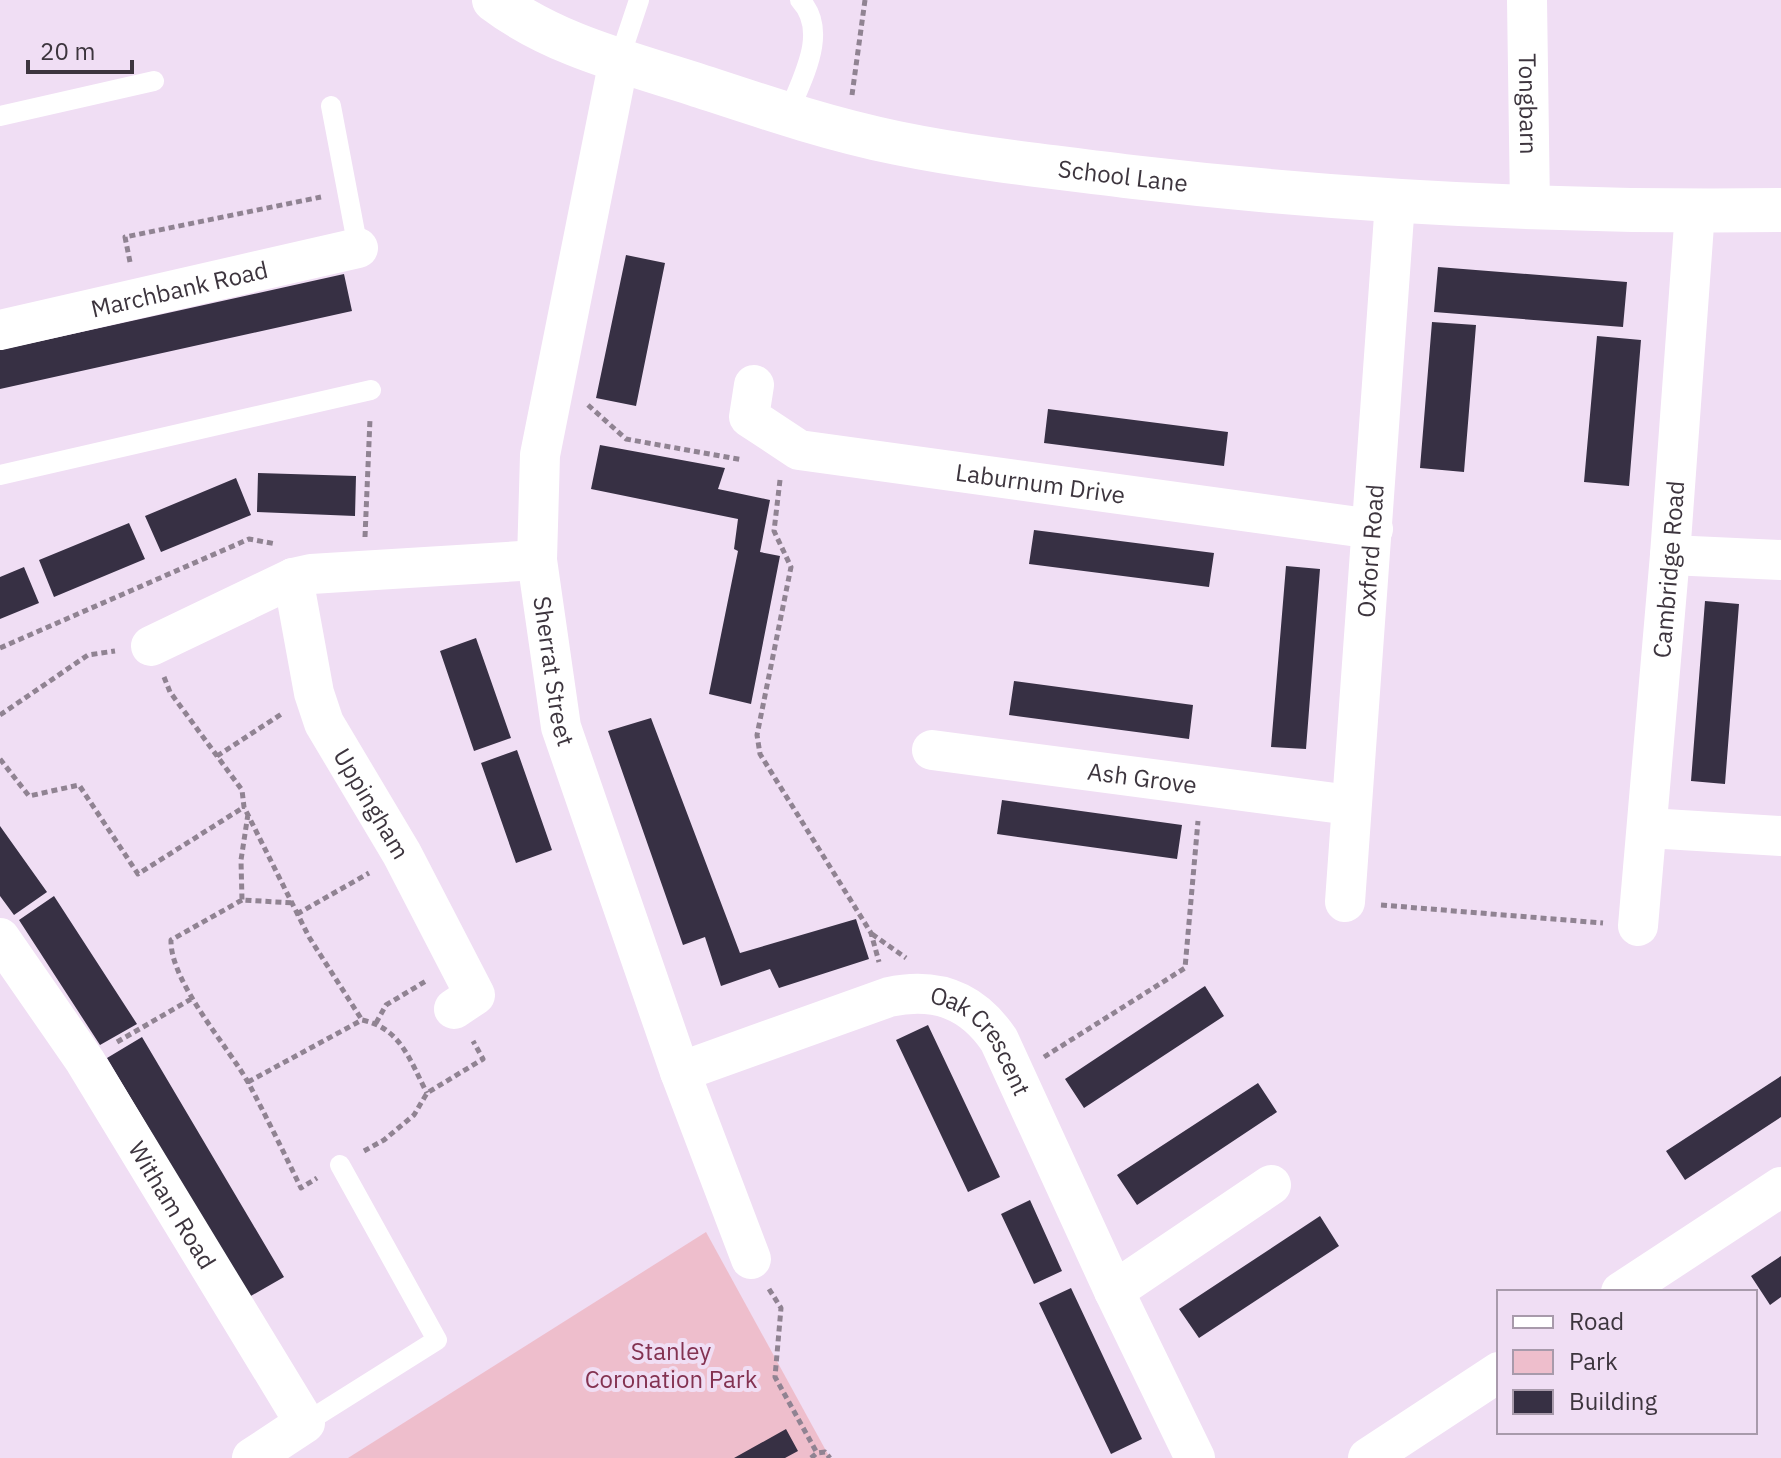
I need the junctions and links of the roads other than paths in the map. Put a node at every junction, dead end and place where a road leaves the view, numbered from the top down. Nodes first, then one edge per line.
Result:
1 (494, 0) edge
2 (639, 0) edge
3 (800, 0) edge
4 (1527, 0) edge
5 (619, 60) junction
6 (154, 81) dead end
7 (331, 106) dead end
8 (788, 114) junction
9 (0, 116) edge
10 (1395, 202) junction
11 (1530, 208) junction
12 (1781, 210) edge
13 (1695, 211) junction
14 (358, 248) joint
15 (0, 330) edge
16 (754, 385) dead end
17 (371, 390) road end
18 (0, 475) edge
19 (1373, 529) junction
20 (1670, 555) junction
21 (537, 560) junction
22 (1781, 560) edge
23 (293, 578) junction
24 (151, 646) road end
25 (932, 750) dead end
26 (1350, 805) junction
27 (1648, 828) junction
28 (1781, 836) edge
29 (1345, 902) road end
30 (1638, 926) road end
31 (0, 938) edge
32 (454, 1009) road end
33 (680, 1072) junction
34 (340, 1165) road end
35 (1271, 1185) dead end
36 (1781, 1187) edge
37 (751, 1259) road end
38 (1624, 1290) edge
39 (1114, 1291) junction
40 (1497, 1373) edge
41 (285, 1444) edge
42 (1195, 1458) edge
43 (1368, 1458) edge

1 - 5 street, School Lane
2 - 5 lane
3 - 8 lane
4 - 11 street, Tongbarn
5 - 8 street, School Lane
5 - 21 street, Sherrat Street
6 - 9 lane
7 - 14 lane
8 - 10 street, School Lane
10 - 11 street, School Lane
10 - 19 street, Oxford Road
11 - 13 street, School Lane
12 - 13 street, School Lane
13 - 20 street, Cambridge Road
14 - 15 street, Marchbank Road
16 - 19 street, Laburnum Drive
17 - 18 lane
19 - 26 street, Oxford Road
20 - 22 street
20 - 27 street, Cambridge Road
21 - 23 street
21 - 33 street, Sherrat Street
23 - 24 street
23 - 32 street, Uppingham
25 - 26 street, Ash Grove
26 - 29 street, Oxford Road
27 - 28 street
27 - 30 street, Cambridge Road
31 - 41 street, Witham Road
33 - 37 street, Sherrat Street
33 - 39 street, Oak Crescent
34 - 41 lane
35 - 39 street
36 - 38 street
39 - 42 street, Oak Crescent
40 - 43 street

